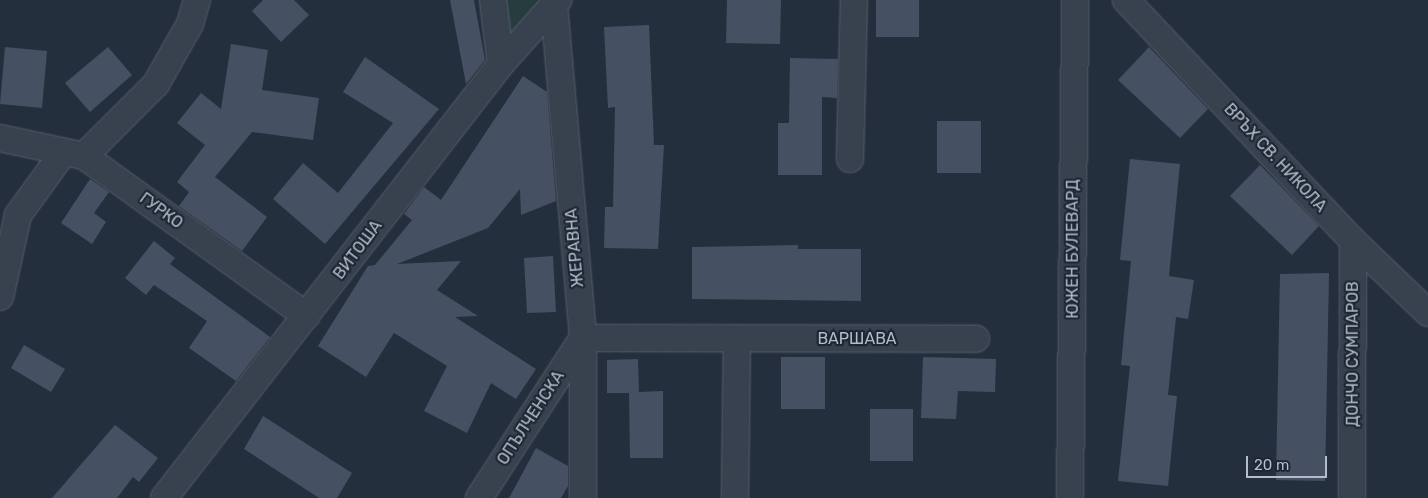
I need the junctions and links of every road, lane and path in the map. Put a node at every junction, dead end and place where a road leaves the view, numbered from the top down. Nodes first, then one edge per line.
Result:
1 (197, 0) edge
2 (493, 0) edge
3 (854, 0) edge
4 (1075, 0) edge
5 (1126, 0) edge
6 (556, 2) edge
7 (501, 64) junction
8 (0, 138) edge
9 (74, 155) junction
10 (850, 159) dead end
11 (1353, 241) junction
12 (0, 297) edge
13 (1428, 313) edge
14 (307, 316) junction
15 (583, 338) junction
16 (976, 339) dead end
17 (737, 340) junction
18 (164, 498) edge
19 (479, 498) edge
20 (583, 498) edge
21 (735, 498) edge
22 (1070, 498) edge
23 (1352, 498) edge

1 - 9 street
2 - 7 street
3 - 10 street
4 - 22 street, ЮЖЕН БУЛЕВАРД
5 - 11 street, ВРЪХ СВ. НИКОЛА
6 - 7 street, ВИТОША
6 - 15 street, ЖЕРАВНА
7 - 14 street, ВИТОША
8 - 9 street, ГУРКО
9 - 12 street
9 - 14 street, ГУРКО
11 - 13 street, ВРЪХ СВ. НИКОЛА
11 - 23 street, ДОНЧО СУМПАРОВ
14 - 18 street, ВИТОША
15 - 17 street, ВАРШАВА
15 - 19 street, ОПЪЛЧЕНСКА
15 - 20 street, ЖЕРАВНА
16 - 17 street, ВАРШАВА
17 - 21 street

